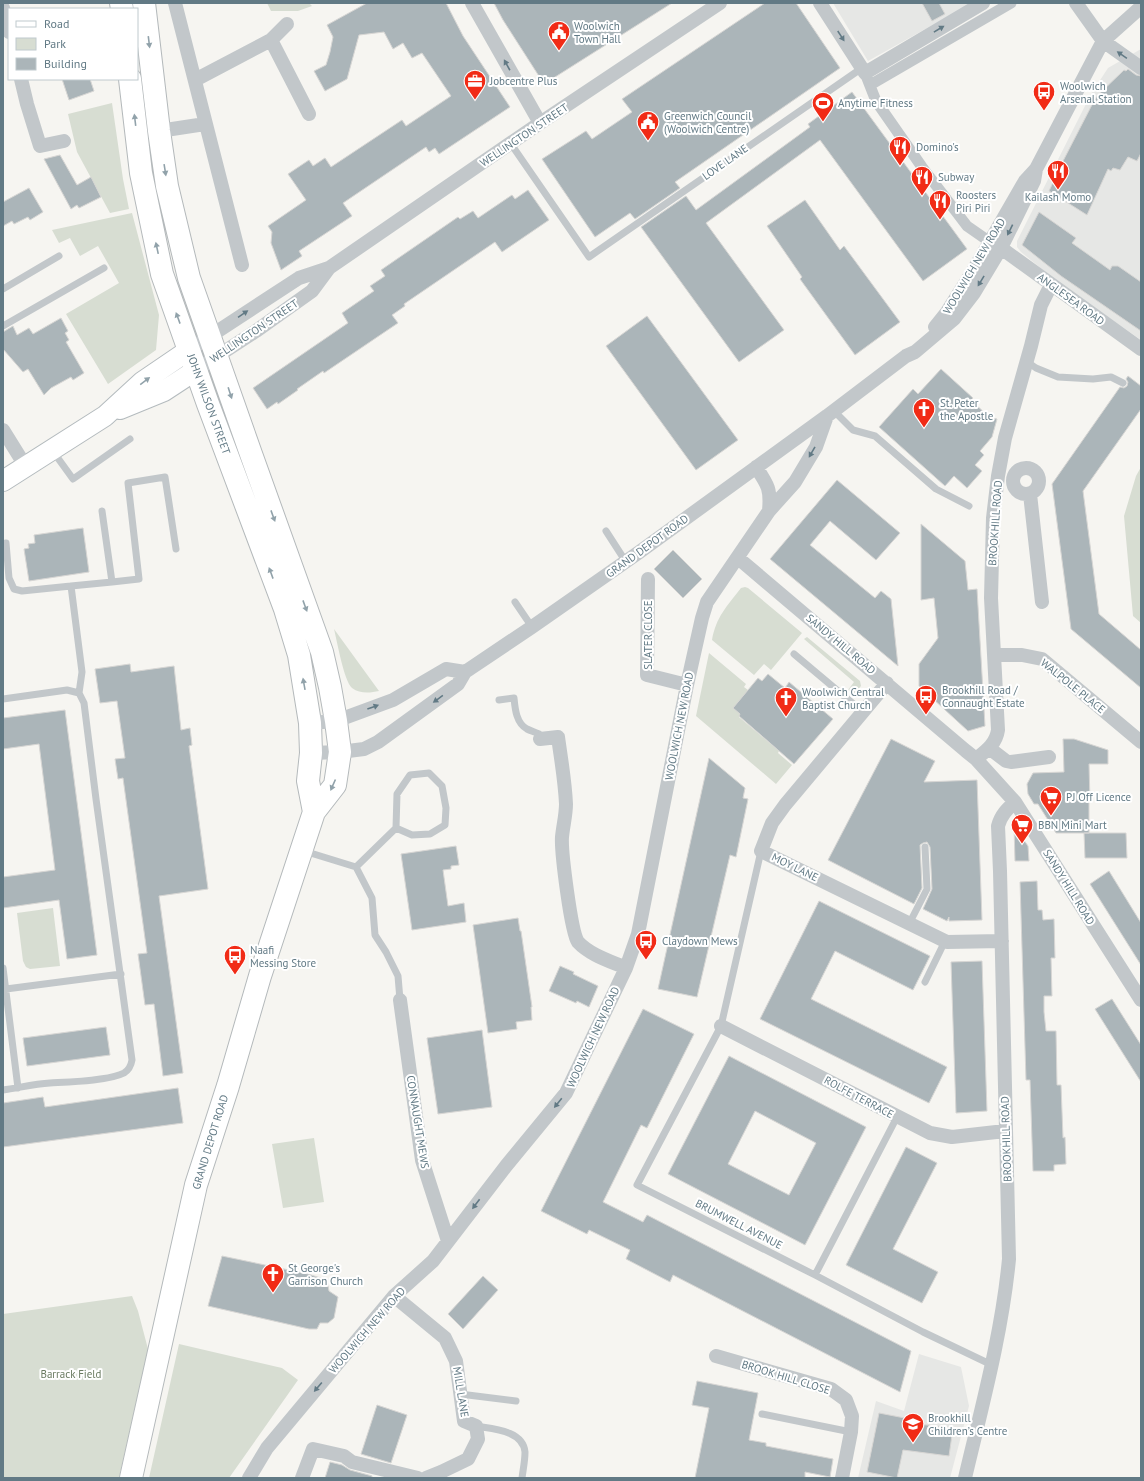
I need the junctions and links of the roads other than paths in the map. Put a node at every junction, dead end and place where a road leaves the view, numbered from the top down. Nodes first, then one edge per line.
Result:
1 (144, 3) edge
2 (175, 3) edge
3 (472, 3) edge
4 (720, 3) edge
5 (820, 3) edge
6 (983, 3) edge
7 (1011, 3) edge
8 (1076, 3) edge
9 (704, 7) edge
10 (1141, 7) edge
11 (3, 8) edge
12 (287, 24) dead end
13 (8, 28) edge
14 (271, 40) junction
15 (1103, 42) junction
16 (1141, 68) edge
17 (866, 75) junction
18 (20, 80) edge
19 (130, 80) edge
20 (194, 80) junction
21 (309, 114) dead end
22 (540, 123) junction
23 (205, 124) junction
24 (159, 131) junction
25 (64, 141) dead end
26 (511, 144) junction
27 (996, 245) junction
28 (59, 256) dead end
29 (242, 265) dead end
30 (104, 268) dead end
31 (329, 268) junction
32 (1051, 285) junction
33 (3, 289) edge
34 (3, 326) edge
35 (210, 336) junction
36 (1141, 349) edge
37 (218, 356) junction
38 (192, 360) junction
39 (1026, 361) junction
40 (1123, 383) dead end
41 (830, 414) junction
42 (3, 430) edge
43 (130, 439) dead end
44 (52, 450) junction
45 (26, 467) junction
46 (756, 467) junction
47 (998, 476) junction
48 (1013, 479) junction
49 (3, 481) edge
50 (1030, 494) junction
51 (969, 506) dead end
52 (102, 511) dead end
53 (769, 511) junction
54 (606, 531) dead end
55 (6, 543) dead end
56 (176, 549) dead end
57 (738, 558) junction
58 (626, 562) junction
59 (648, 580) dead end
60 (112, 582) junction
61 (71, 586) junction
62 (515, 602) dead end
63 (1042, 602) dead end
64 (532, 627) junction
65 (794, 654) dead end
66 (994, 656) junction
67 (465, 672) junction
68 (887, 683) junction
69 (687, 685) junction
70 (79, 693) junction
71 (3, 698) edge
72 (499, 700) dead end
73 (863, 712) junction
74 (336, 721) junction
75 (310, 723) junction
76 (540, 739) joint
77 (1141, 742) edge
78 (989, 748) junction
79 (340, 752) junction
80 (311, 753) junction
81 (1049, 757) dead end
82 (976, 759) junction
83 (1015, 802) junction
84 (314, 812) junction
85 (396, 828) junction
86 (925, 847) dead end
87 (302, 850) junction
88 (762, 851) junction
89 (356, 867) junction
90 (909, 924) junction
91 (944, 941) junction
92 (1002, 941) junction
93 (3, 966) edge
94 (626, 968) junction
95 (121, 974) junction
96 (925, 982) dead end
97 (6, 989) junction
98 (400, 1000) joint
99 (1141, 1000) edge
100 (721, 1026) junction
101 (18, 1088) junction
102 (3, 1090) edge
103 (897, 1117) junction
104 (1005, 1131) junction
105 (448, 1241) junction
106 (815, 1275) junction
107 (394, 1296) junction
108 (716, 1356) dead end
109 (992, 1365) junction
110 (460, 1394) junction
111 (516, 1401) dead end
112 (762, 1414) dead end
113 (476, 1426) junction
114 (852, 1432) junction
115 (131, 1478) edge
116 (248, 1478) edge
117 (302, 1478) edge
118 (418, 1478) edge
119 (426, 1478) edge
120 (522, 1478) edge
121 (842, 1478) edge
122 (965, 1478) edge

1 -> 24 highway, JOHN WILSON STREET
2 - 20 street
22 -> 3 street
4 - 9 street, WELLINGTON STREET
5 -> 17 street
17 -> 6 street, LOVE LANE
7 - 17 street
8 - 15 street
9 - 22 street, WELLINGTON STREET
10 - 15 street, WOOLWICH NEW ROAD
11 - 13 street
12 - 14 street
14 - 20 street
14 - 21 street
16 -> 15 street
15 - 27 street, WOOLWICH NEW ROAD
17 - 26 lane, LOVE LANE
17 - 27 street
18 - 25 street
38 -> 19 highway, JOHN WILSON STREET
20 - 23 street
22 - 26 street, WELLINGTON STREET
23 - 24 street
23 - 29 street
24 -> 35 highway, JOHN WILSON STREET
26 - 31 street, WELLINGTON STREET
27 - 32 street, ANGLESEA ROAD
27 - 41 street, WOOLWICH NEW ROAD
28 - 33 lane
30 - 34 lane
35 -> 31 street, WELLINGTON STREET
31 - 37 street, WELLINGTON STREET
32 - 36 street, ANGLESEA ROAD
32 - 39 street, BROOKHILL ROAD
35 - 37 highway, JOHN WILSON STREET
35 - 38 street, WELLINGTON STREET
37 - 38 street, WELLINGTON STREET
37 -> 74 highway, JOHN WILSON STREET
38 - 44 main road, WELLINGTON STREET
75 -> 38 highway, JOHN WILSON STREET
39 - 40 lane
39 - 47 street, BROOKHILL ROAD
41 - 46 street, GRAND DEPOT ROAD
41 - 51 lane
41 -> 53 street, WOOLWICH NEW ROAD
42 - 45 street
43 - 44 lane
44 - 45 main road, WELLINGTON STREET
45 - 49 main road, WELLINGTON STREET
46 - 53 street
46 - 58 street, GRAND DEPOT ROAD
47 - 48 street
47 - 66 street, BROOKHILL ROAD
48 - 50 street
48 - 50 street
50 - 63 street
52 - 60 lane
53 - 57 street, WOOLWICH NEW ROAD
54 - 58 lane
55 - 61 lane
56 - 60 lane
57 - 68 street, SANDY HILL ROAD
57 - 69 street, WOOLWICH NEW ROAD
58 - 64 street, GRAND DEPOT ROAD
59 - 69 street, SLATER CLOSE
60 - 61 lane
61 - 70 lane
62 - 64 lane
64 - 67 street, GRAND DEPOT ROAD
65 - 73 lane
66 - 77 street, WALPOLE PLACE
66 - 78 street, BROOKHILL ROAD
74 -> 67 street
67 -> 79 street, GRAND DEPOT ROAD
68 - 73 street, MOY LANE
68 - 82 street, SANDY HILL ROAD
69 - 94 street, WOOLWICH NEW ROAD
70 - 71 lane
70 - 95 lane
72 - 76 lane
73 - 88 street, MOY LANE
74 - 75 street
74 - 79 highway, JOHN WILSON STREET
75 - 80 highway, GRAND DEPOT ROAD
76 - 94 street
78 - 81 street
78 - 82 street, BROOKHILL ROAD
79 - 80 street, GRAND DEPOT ROAD
79 -> 84 highway, GRAND DEPOT ROAD
80 - 84 highway, GRAND DEPOT ROAD
82 - 83 street, SANDY HILL ROAD
83 - 92 street, BROOKHILL ROAD
83 - 99 street, SANDY HILL ROAD
84 - 87 highway, GRAND DEPOT ROAD
85 - 85 lane
85 - 89 lane
86 - 90 lane
87 - 89 lane
87 - 115 highway, GRAND DEPOT ROAD
88 - 90 street, MOY LANE
88 - 100 lane
89 - 98 lane
90 - 91 street, MOY LANE
91 - 92 street, MOY LANE
91 - 96 lane
92 - 104 street, BROOKHILL ROAD
93 - 97 lane
94 -> 105 street, WOOLWICH NEW ROAD
95 - 97 lane
95 - 101 lane
97 - 101 lane
98 - 105 street, CONNAUGHT MEWS
100 - 103 street, ROLFE TERRACE
100 - 106 lane, BRUMWELL AVENUE
101 - 102 lane
103 - 104 street, ROLFE TERRACE
103 - 106 lane
104 - 109 street, BROOKHILL ROAD
105 - 107 street, WOOLWICH NEW ROAD
106 - 109 lane, BRUMWELL AVENUE
107 - 110 street, MILL LANE
107 -> 116 street, WOOLWICH NEW ROAD
108 - 114 street, BROOK HILL CLOSE
109 - 122 street, BROOKHILL ROAD
110 - 111 lane
110 - 113 street, MILL LANE
112 - 114 lane
113 - 119 street, MILL LANE
113 - 120 lane
114 - 121 street, BROOK HILL CLOSE
117 - 118 street

